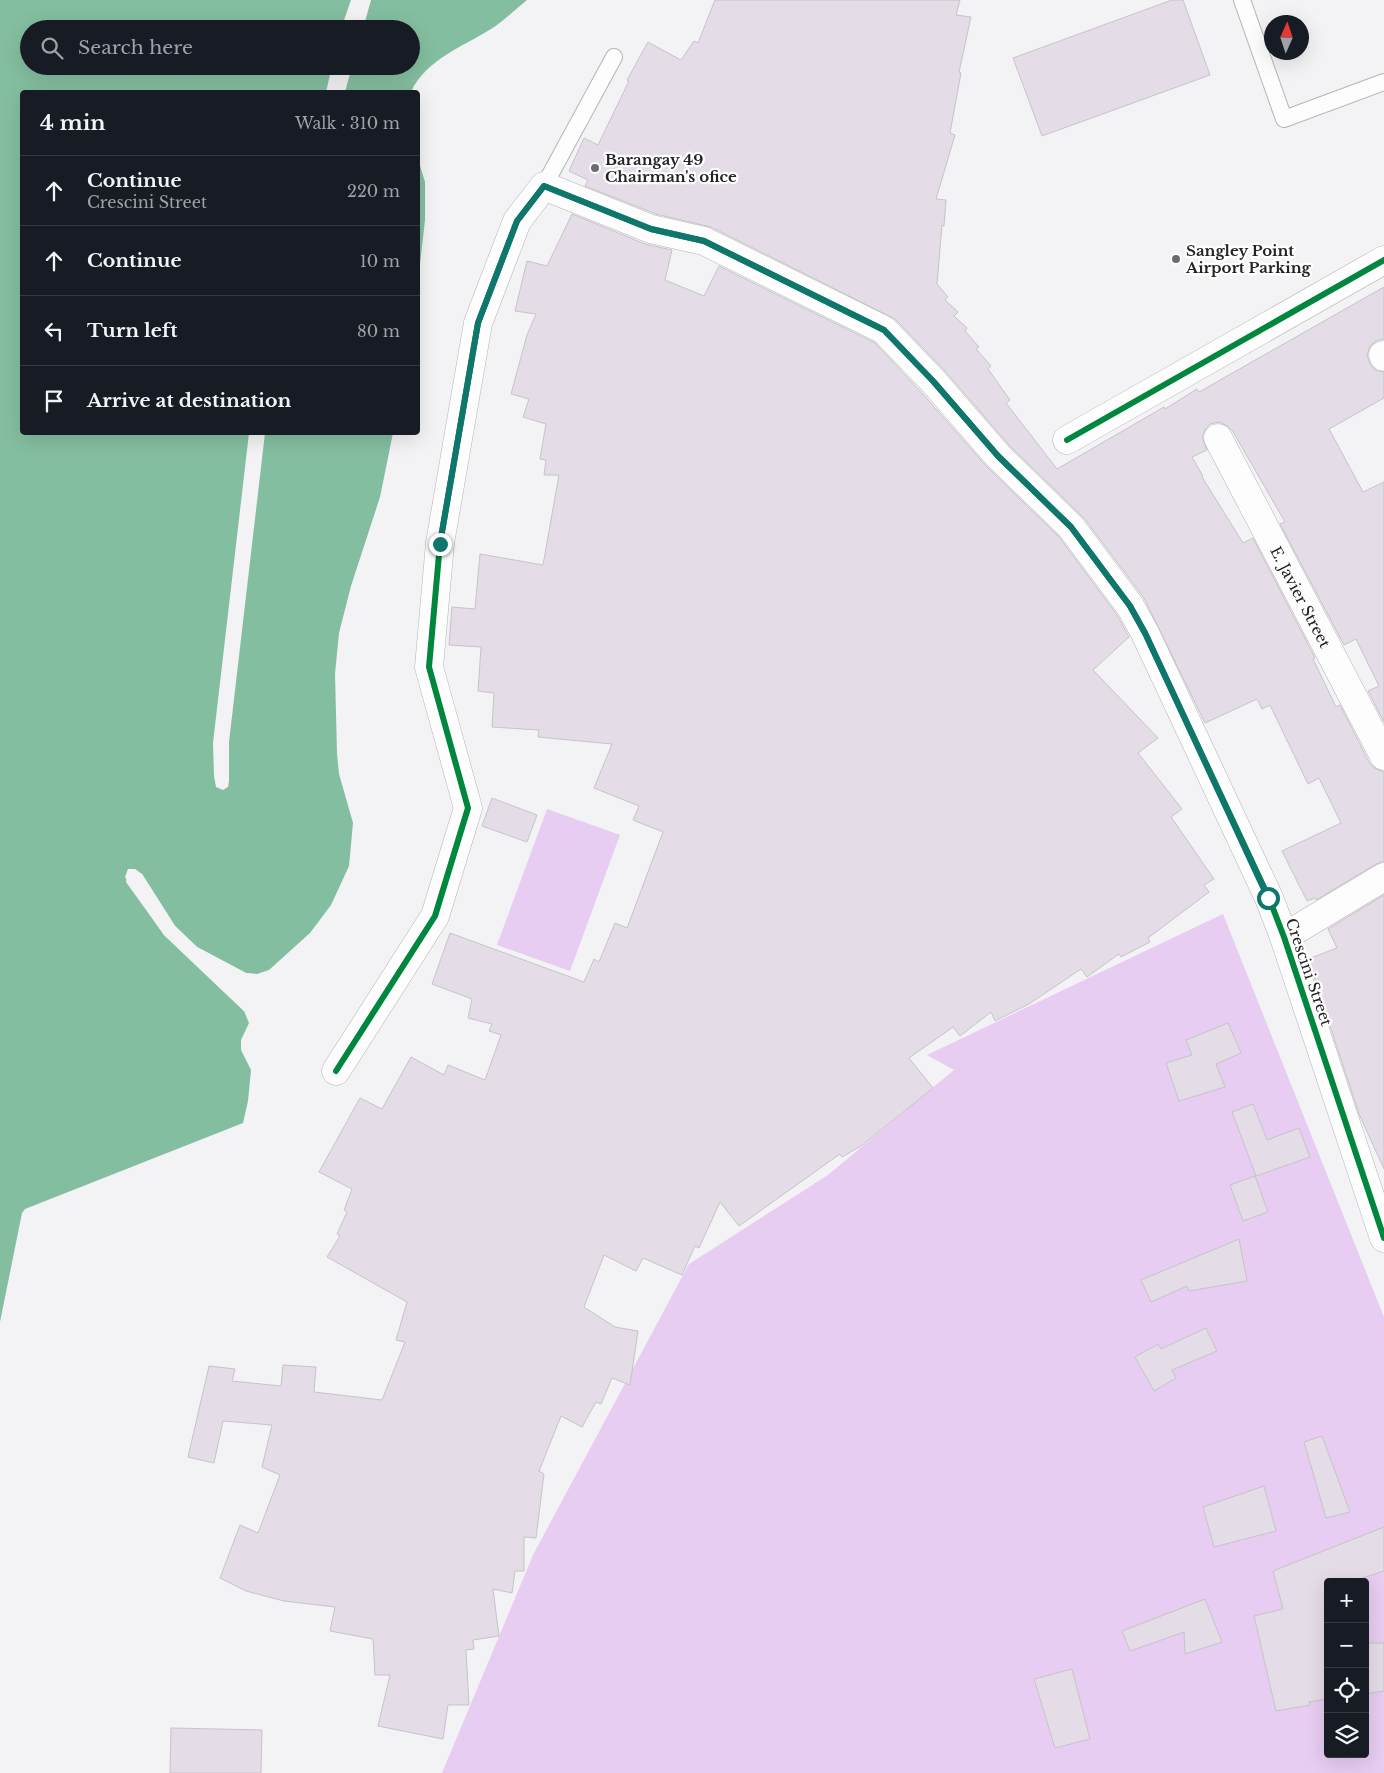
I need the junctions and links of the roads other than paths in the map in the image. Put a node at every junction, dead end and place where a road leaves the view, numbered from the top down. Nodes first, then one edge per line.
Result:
1 (1242, 0) edge
2 (614, 57) dead end
3 (1383, 87) edge
4 (544, 186) junction
5 (1384, 260) edge
6 (1218, 438) dead end
7 (1067, 440) dead end
8 (1384, 756) edge
9 (1384, 877) edge
10 (1284, 937) junction
11 (336, 1071) dead end
12 (1384, 1238) edge

1 - 3 lane
2 - 4 lane
4 - 10 street, Crescini Street
4 - 11 street
5 - 7 street
6 - 8 street, E. Javier Street
9 - 10 street
10 - 12 street, Crescini Street

